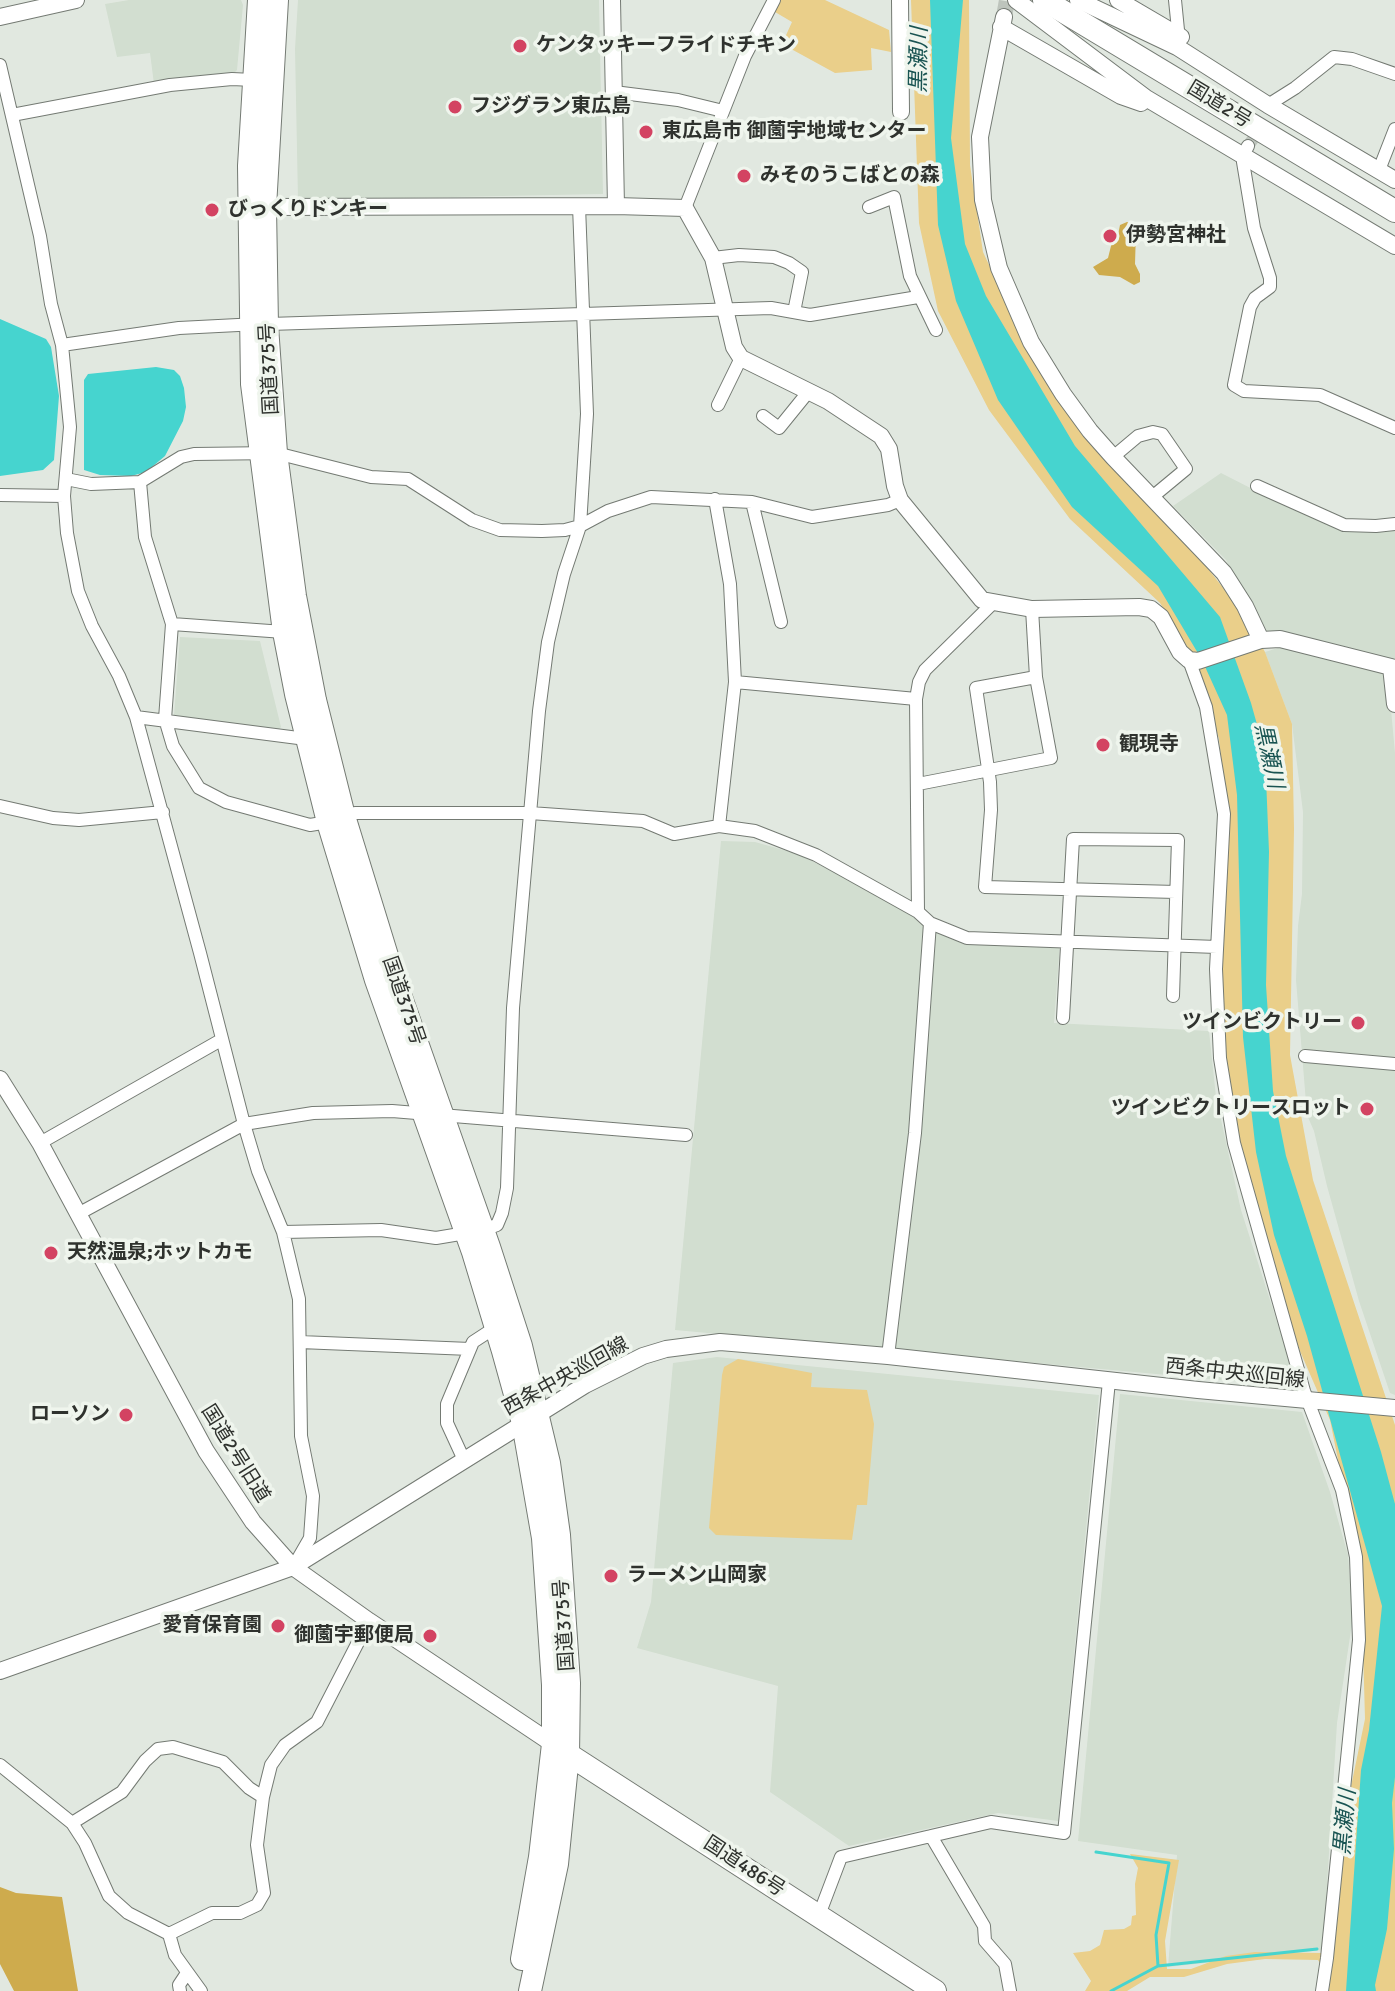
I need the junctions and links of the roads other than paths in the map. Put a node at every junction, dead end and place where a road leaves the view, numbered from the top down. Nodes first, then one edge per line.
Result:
1 (76, 0) edge
2 (259, 0) edge
3 (277, 0) edge
4 (612, 0) edge
5 (774, 0) edge
6 (900, 0) edge
7 (1016, 0) edge
8 (1044, 0) edge
9 (1078, 0) edge
10 (1118, 0) edge
11 (1175, 0) edge
12 (0, 17) edge
13 (1179, 42) junction
14 (0, 65) edge
15 (1395, 74) edge
16 (253, 80) junction
17 (614, 92) junction
18 (1146, 98) junction
19 (723, 111) junction
20 (1270, 111) junction
21 (901, 112) dead end
22 (12, 115) junction
23 (1395, 129) edge
24 (1246, 151) junction
25 (1379, 170) junction
26 (1395, 180) edge
27 (579, 206) junction
28 (616, 206) junction
29 (265, 207) junction
30 (869, 207) dead end
31 (685, 208) junction
32 (1395, 211) edge
33 (1395, 246) edge
34 (713, 258) junction
35 (918, 297) junction
36 (726, 309) junction
37 (794, 312) junction
38 (583, 315) junction
39 (259, 326) junction
40 (936, 330) dead end
41 (62, 345) junction
42 (741, 358) junction
43 (809, 391) junction
44 (718, 405) dead end
45 (763, 416) dead end
46 (1395, 428) edge
47 (268, 454) junction
48 (1113, 457) junction
49 (66, 479) junction
50 (140, 482) junction
51 (1257, 486) dead end
52 (0, 495) edge
53 (64, 496) junction
54 (1151, 498) junction
55 (715, 499) junction
56 (900, 500) junction
57 (752, 502) junction
58 (1395, 524) edge
59 (580, 526) junction
60 (992, 604) junction
61 (1032, 609) junction
62 (781, 622) dead end
63 (172, 624) junction
64 (284, 632) junction
65 (1261, 640) junction
66 (1194, 660) junction
67 (1393, 667) edge
68 (1036, 677) junction
69 (735, 682) junction
70 (916, 699) junction
71 (1395, 704) edge
72 (136, 717) junction
73 (165, 719) junction
74 (306, 739) junction
75 (988, 772) junction
76 (918, 784) junction
77 (0, 806) edge
78 (163, 812) junction
79 (530, 813) junction
80 (336, 819) junction
81 (719, 826) junction
82 (1070, 890) junction
83 (1176, 892) junction
84 (918, 912) junction
85 (930, 923) junction
86 (1067, 940) junction
87 (1175, 945) junction
88 (1217, 947) junction
89 (1173, 996) dead end
90 (1063, 1018) dead end
91 (221, 1040) junction
92 (1305, 1056) dead end
93 (1395, 1064) edge
94 (0, 1079) edge
95 (433, 1114) junction
96 (507, 1122) junction
97 (244, 1124) junction
98 (686, 1135) dead end
99 (40, 1143) junction
100 (78, 1214) junction
101 (474, 1231) junction
102 (283, 1232) junction
103 (496, 1327) junction
104 (300, 1342) junction
105 (470, 1349) junction
106 (888, 1356) junction
107 (1109, 1381) junction
108 (1308, 1401) junction
109 (1395, 1408) edge
110 (531, 1418) junction
111 (464, 1460) junction
112 (293, 1567) junction
113 (369, 1621) junction
114 (0, 1671) edge
115 (561, 1749) junction
116 (0, 1765) edge
117 (263, 1797) junction
118 (72, 1823) junction
119 (931, 1836) junction
120 (819, 1915) junction
121 (169, 1934) junction
122 (187, 1973) junction
123 (180, 1991) edge
124 (201, 1991) edge
125 (515, 1991) edge
126 (530, 1991) edge
127 (935, 1991) edge
128 (1010, 1991) edge
129 (1322, 1991) edge

1 - 12 street
2 - 16 highway, 国道375号
3 - 29 highway, 国道375号
4 - 17 street
5 - 19 street
6 - 21 street
7 - 18 street
8 - 32 highway, 国道2号
9 - 13 street
10 - 13 street
11 - 13 street
13 - 20 street
14 - 22 street
15 - 20 street
16 - 22 street
16 - 39 highway, 国道375号
17 - 19 street
17 - 28 street
18 - 24 street
18 - 48 street
19 - 31 street
20 - 25 street
22 - 41 street
23 - 25 street
24 - 33 street
24 - 46 street
25 - 26 street
27 - 28 street
27 - 29 street
27 - 38 street
28 - 31 street
29 - 39 highway, 国道375号
30 - 35 street
31 - 34 street
34 - 36 street
34 - 37 street
35 - 37 street
35 - 40 street
36 - 37 street
36 - 38 street
36 - 42 street
38 - 39 street
38 - 59 street
39 - 41 street
39 - 47 highway, 国道375号
41 - 49 street
42 - 43 street
42 - 44 street
43 - 45 street
43 - 56 street
47 - 50 street
47 - 59 street
47 - 64 highway, 国道375号
47 - 80 highway, 国道375号
48 - 54 street
48 - 54 street
49 - 50 street
49 - 53 street
50 - 63 street
51 - 58 street
52 - 53 street
53 - 72 street
54 - 65 street
55 - 57 street
55 - 59 street
55 - 69 street
56 - 57 street
56 - 60 street
57 - 62 street
59 - 79 street
60 - 61 street
60 - 70 street
61 - 66 street
61 - 68 street
63 - 64 street
63 - 73 street
64 - 74 highway, 国道375号
65 - 66 street
65 - 67 street
66 - 88 street
67 - 71 street
68 - 75 street
68 - 75 street
69 - 70 street
69 - 81 street
70 - 76 street
72 - 73 street
72 - 78 street
73 - 74 street
73 - 80 street
74 - 80 highway, 国道375号
75 - 76 street
75 - 82 street
76 - 84 street
77 - 78 street
78 - 91 street
79 - 80 street
79 - 81 street
79 - 96 street
80 - 95 highway, 国道375号
81 - 84 street
82 - 83 street
82 - 83 street
82 - 86 street
83 - 87 street
84 - 85 street
85 - 86 street
85 - 106 street
86 - 87 street
86 - 90 street
87 - 88 street
87 - 89 street
88 - 108 street
91 - 97 street
91 - 99 street
92 - 93 street
94 - 99 street, 国道2号旧道
95 - 96 street
95 - 97 street
95 - 101 highway, 国道375号
96 - 98 street
96 - 101 street
97 - 100 street
97 - 102 street
99 - 100 street, 国道2号旧道
100 - 112 street, 国道2号旧道
101 - 102 street
101 - 103 highway, 国道375号
101 - 110 highway, 国道375号
102 - 104 street
103 - 105 street
103 - 110 highway, 国道375号
104 - 105 street
104 - 112 street
105 - 111 street
106 - 107 street, 西条中央巡回線
106 - 110 street, 西条中央巡回線
107 - 108 street, 西条中央巡回線
107 - 119 street
108 - 109 street, 西条中央巡回線
108 - 129 street
110 - 111 street, 西条中央巡回線
110 - 115 highway, 国道375号
111 - 112 street, 西条中央巡回線
112 - 113 street, 国道2号旧道
112 - 114 street, 西条中央巡回線
113 - 115 street, 国道2号旧道
113 - 117 street
115 - 120 highway, 国道486号
115 - 125 highway, 国道375号
115 - 126 highway, 国道375号
116 - 118 street
117 - 118 street
117 - 121 street
118 - 121 street
119 - 120 street
119 - 128 street
120 - 127 highway, 国道486号
121 - 122 street
122 - 123 street
122 - 124 street

